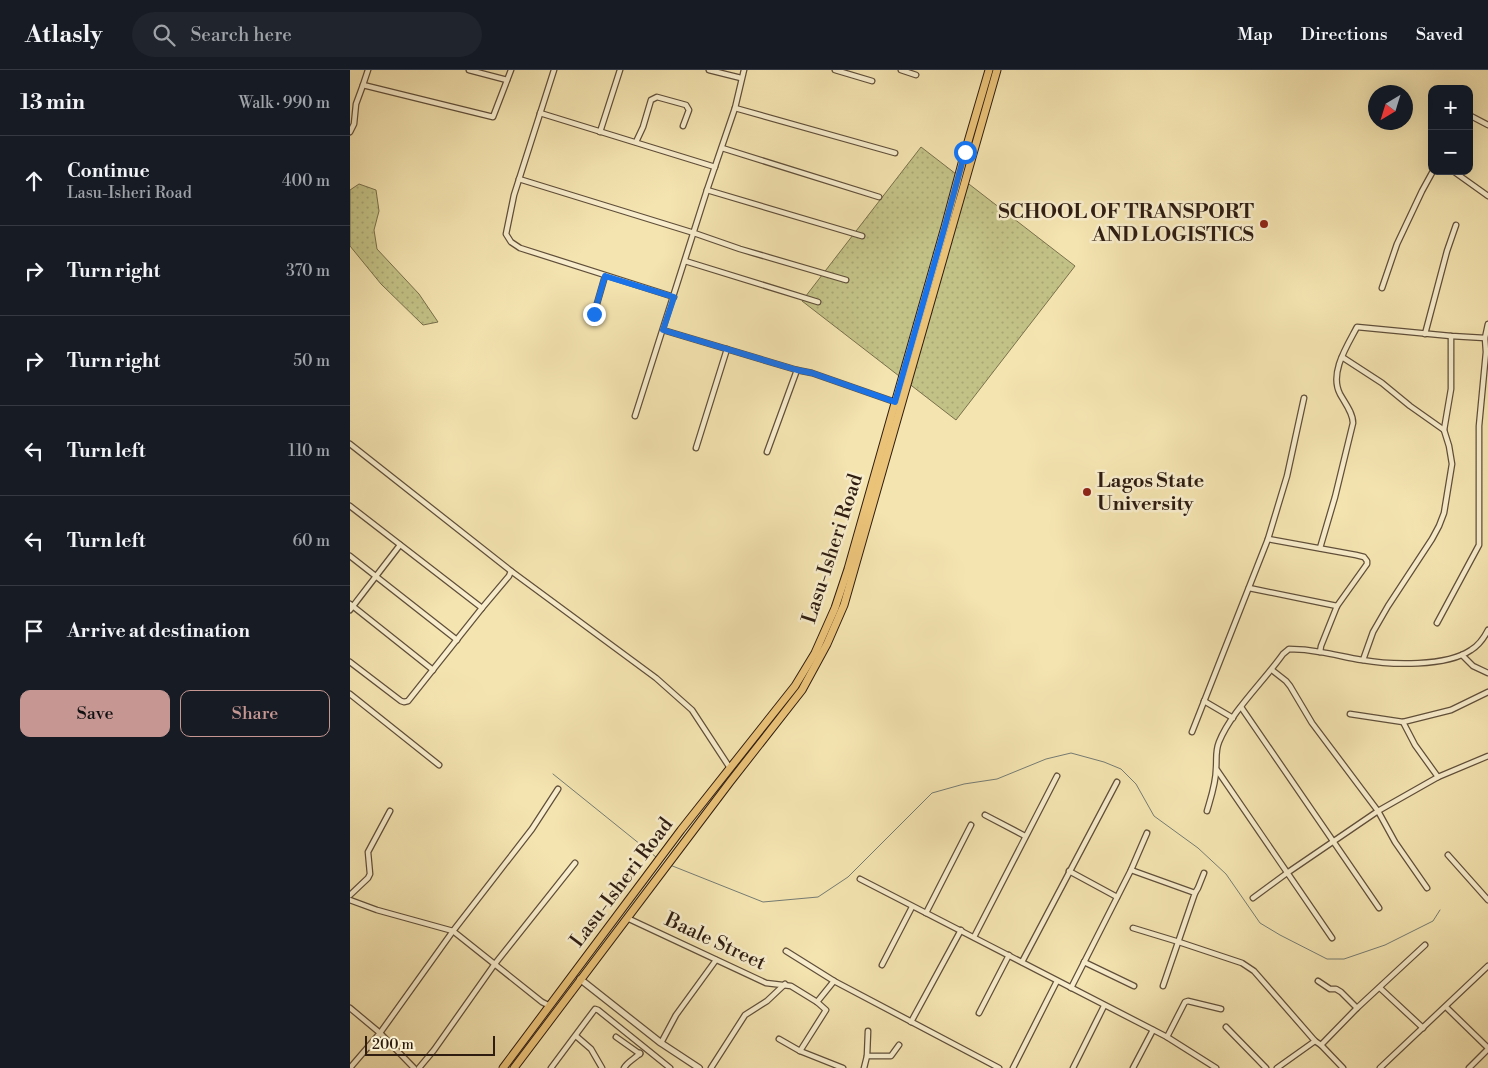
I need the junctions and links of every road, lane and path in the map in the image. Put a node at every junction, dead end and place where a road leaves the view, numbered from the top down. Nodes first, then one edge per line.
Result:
1 (368, 70) edge
2 (469, 70) edge
3 (510, 70) edge
4 (554, 70) edge
5 (620, 70) edge
6 (709, 70) edge
7 (744, 70) edge
8 (835, 70) edge
9 (901, 70) edge
10 (989, 70) edge
11 (996, 70) edge
12 (916, 74) dead end
13 (741, 78) junction
14 (507, 80) junction
15 (872, 81) dead end
16 (363, 85) junction
17 (735, 108) junction
18 (540, 113) junction
19 (1473, 117) edge
20 (1488, 125) edge
21 (683, 126) dead end
22 (350, 132) edge
23 (600, 132) junction
24 (636, 142) junction
25 (722, 148) junction
26 (895, 153) dead end
27 (969, 153) junction
28 (715, 166) junction
29 (1431, 175) edge
30 (1459, 175) edge
31 (519, 179) junction
32 (707, 190) junction
33 (1488, 196) edge
34 (879, 197) dead end
35 (1456, 225) dead end
36 (694, 233) junction
37 (862, 236) dead end
38 (685, 261) junction
39 (605, 276) junction
40 (846, 280) dead end
41 (1382, 288) dead end
42 (674, 297) junction
43 (818, 302) dead end
44 (594, 314) dead end
45 (1488, 328) edge
46 (663, 330) junction
47 (1426, 334) junction
48 (1451, 336) junction
49 (1485, 338) junction
50 (727, 349) junction
51 (1342, 357) junction
52 (797, 370) junction
53 (1304, 398) dead end
54 (895, 402) junction
55 (635, 416) dead end
56 (1444, 430) junction
57 (350, 444) edge
58 (696, 448) dead end
59 (767, 452) dead end
60 (350, 506) edge
61 (1268, 539) junction
62 (400, 545) junction
63 (1320, 548) junction
64 (350, 556) edge
65 (511, 571) junction
66 (376, 576) junction
67 (1249, 588) junction
68 (1336, 606) junction
69 (351, 607) edge
70 (482, 608) junction
71 (1437, 623) dead end
72 (1488, 630) edge
73 (457, 640) junction
74 (1320, 652) junction
75 (1462, 655) junction
76 (1363, 660) junction
77 (350, 662) edge
78 (433, 670) junction
79 (1272, 670) junction
80 (1488, 673) edge
81 (1488, 692) edge
82 (350, 694) edge
83 (1204, 701) junction
84 (1241, 707) junction
85 (1350, 714) dead end
86 (1233, 718) junction
87 (1403, 722) junction
88 (1192, 732) dead end
89 (1488, 756) edge
90 (440, 765) dead end
91 (730, 768) junction
92 (1216, 769) junction
93 (1057, 776) dead end
94 (1438, 777) junction
95 (1117, 782) dead end
96 (558, 789) dead end
97 (1207, 810) dead end
98 (390, 811) dead end
99 (1378, 811) junction
100 (985, 814) dead end
101 (970, 825) dead end
102 (1147, 833) dead end
103 (1025, 836) junction
104 (1333, 841) junction
105 (1448, 855) dead end
106 (575, 863) dead end
107 (1131, 870) junction
108 (1069, 872) junction
109 (1204, 873) dead end
110 (1287, 873) junction
111 (860, 879) dead end
112 (1427, 888) dead end
113 (1195, 893) junction
114 (350, 894) edge
115 (1117, 897) junction
116 (1253, 898) dead end
117 (350, 900) edge
118 (1488, 900) edge
119 (912, 906) junction
120 (1379, 908) dead end
121 (926, 913) junction
122 (627, 918) junction
123 (1133, 928) dead end
124 (453, 930) junction
125 (961, 930) junction
126 (974, 937) junction
127 (1332, 938) dead end
128 (1179, 942) junction
129 (1425, 945) dead end
130 (786, 951) dead end
131 (1009, 955) junction
132 (716, 960) junction
133 (1022, 962) junction
134 (1084, 962) junction
135 (494, 965) junction
136 (882, 965) dead end
137 (1488, 966) edge
138 (580, 980) junction
139 (834, 981) junction
140 (1056, 981) junction
141 (1318, 981) dead end
142 (785, 984) junction
143 (1134, 986) dead end
144 (1163, 986) dead end
145 (1071, 988) junction
146 (1380, 988) junction
147 (817, 1002) junction
148 (550, 1006) junction
149 (1104, 1006) junction
150 (1446, 1007) junction
151 (350, 1008) edge
152 (1357, 1008) junction
153 (1221, 1009) dead end
154 (979, 1012) dead end
155 (912, 1022) junction
156 (1226, 1027) dead end
157 (1424, 1028) junction
158 (1153, 1030) junction
159 (868, 1031) dead end
160 (380, 1033) junction
161 (576, 1036) junction
162 (616, 1037) dead end
163 (1167, 1038) junction
164 (780, 1039) dead end
165 (1315, 1041) junction
166 (661, 1043) junction
167 (899, 1045) dead end
168 (1321, 1045) junction
169 (645, 1048) junction
170 (1488, 1050) edge
171 (800, 1051) junction
172 (640, 1054) junction
173 (867, 1056) junction
174 (350, 1068) edge
175 (414, 1068) edge
176 (419, 1068) edge
177 (503, 1068) edge
178 (514, 1068) edge
179 (551, 1068) edge
180 (602, 1068) edge
181 (624, 1068) edge
182 (670, 1068) edge
183 (693, 1068) edge
184 (700, 1068) edge
185 (711, 1068) edge
186 (843, 1068) edge
187 (864, 1068) edge
188 (999, 1068) edge
189 (1013, 1068) edge
190 (1073, 1068) edge
191 (1133, 1068) edge
192 (1216, 1068) edge
193 (1266, 1068) edge
194 (1276, 1068) edge
195 (1343, 1068) edge
196 (1380, 1068) edge
197 (1469, 1068) edge

1 - 16 street
2 - 14 street
3 - 14 street
4 - 18 street
5 - 23 street
6 - 13 street
7 - 13 street
8 - 15 street
9 - 12 street
10 - 27 main road, Lasu-Isheri Road
11 - 27 main road, Lasu-Isheri Road
13 - 17 street
14 - 16 street
16 - 22 street
17 - 25 street
17 - 26 street
18 - 23 street
18 - 31 street
19 - 20 street
21 - 24 street
23 - 24 street
24 - 28 street
25 - 28 street
25 - 34 street
27 - 54 main road, Lasu-Isheri Road
27 - 122 main road, Lasu-Isheri Road
28 - 32 street
29 - 41 street
30 - 33 street
31 - 36 street
31 - 39 street
32 - 36 street
32 - 37 street
35 - 47 street
36 - 38 street
36 - 40 street
38 - 42 street
38 - 43 street
39 - 42 street
39 - 44 street
42 - 46 street
45 - 49 street
46 - 50 street
46 - 55 street
47 - 48 street
47 - 51 street
48 - 49 street
48 - 56 street
49 - 71 street
50 - 52 street
50 - 58 street
51 - 56 street
51 - 63 street
52 - 54 street
52 - 59 street
53 - 61 street
54 - 91 main road, Lasu-Isheri Road
56 - 76 street
57 - 65 street
60 - 62 street
61 - 63 street
61 - 67 street
62 - 66 street
62 - 70 street
63 - 68 street
64 - 66 street
65 - 70 street
65 - 91 street
66 - 69 street
66 - 73 street
67 - 68 street
67 - 83 street
68 - 74 street
69 - 78 street
70 - 73 street
72 - 75 street
73 - 78 street
74 - 76 street
74 - 79 street
75 - 76 street
75 - 80 street
77 - 78 street
79 - 84 street
79 - 99 street
81 - 87 street
82 - 90 street
83 - 86 street
83 - 88 street
84 - 86 street
84 - 104 street
85 - 87 street
86 - 92 street
87 - 94 street
89 - 94 street
91 - 148 main road, Lasu-Isheri Road
92 - 97 street
92 - 110 street
93 - 103 street
94 - 99 street
95 - 108 street
96 - 124 street
98 - 114 street
99 - 104 street
99 - 112 street
100 - 103 street
101 - 121 street
102 - 107 street
103 - 126 street
104 - 110 street
104 - 120 street
105 - 118 street
106 - 135 street
107 - 113 street
107 - 115 street
108 - 115 street
108 - 133 street
109 - 113 street
110 - 116 street
110 - 127 street
111 - 119 street
113 - 128 street
115 - 134 street
117 - 124 street
119 - 121 street
119 - 136 street
121 - 125 street
122 - 132 street, Baale Street
122 - 138 main road, Lasu-Isheri Road
123 - 128 street
124 - 135 street
124 - 160 street
125 - 126 street
125 - 155 street
126 - 131 street
128 - 144 street
128 - 165 street
129 - 146 street
130 - 139 street
131 - 133 street
131 - 154 street
132 - 142 street, Baale Street
132 - 166 street
133 - 140 street
134 - 143 street
134 - 145 street
135 - 148 street
135 - 176 street
137 - 150 street
138 - 166 street
138 - 178 main road, Lasu-Isheri Road
138 - 183 street
139 - 147 street
139 - 155 street
140 - 145 street
140 - 189 street
141 - 152 street
142 - 147 street, Baale Street
142 - 185 street
145 - 149 street
146 - 152 street
146 - 157 street
147 - 171 street
148 - 177 main road, Lasu-Isheri Road
149 - 158 street
149 - 190 street
150 - 157 street
150 - 170 street
151 - 160 street
152 - 168 street
153 - 163 street
155 - 188 street
156 - 193 street
157 - 196 street
158 - 163 street
158 - 191 street
159 - 173 street
160 - 174 street
160 - 175 street
161 - 169 street
161 - 179 street
161 - 180 street
162 - 172 street
163 - 192 street
164 - 171 street
165 - 168 street
165 - 194 street
166 - 184 street
167 - 173 street
168 - 195 street
169 - 172 street
169 - 182 street
170 - 197 street
171 - 186 street
172 - 181 street
173 - 187 street

